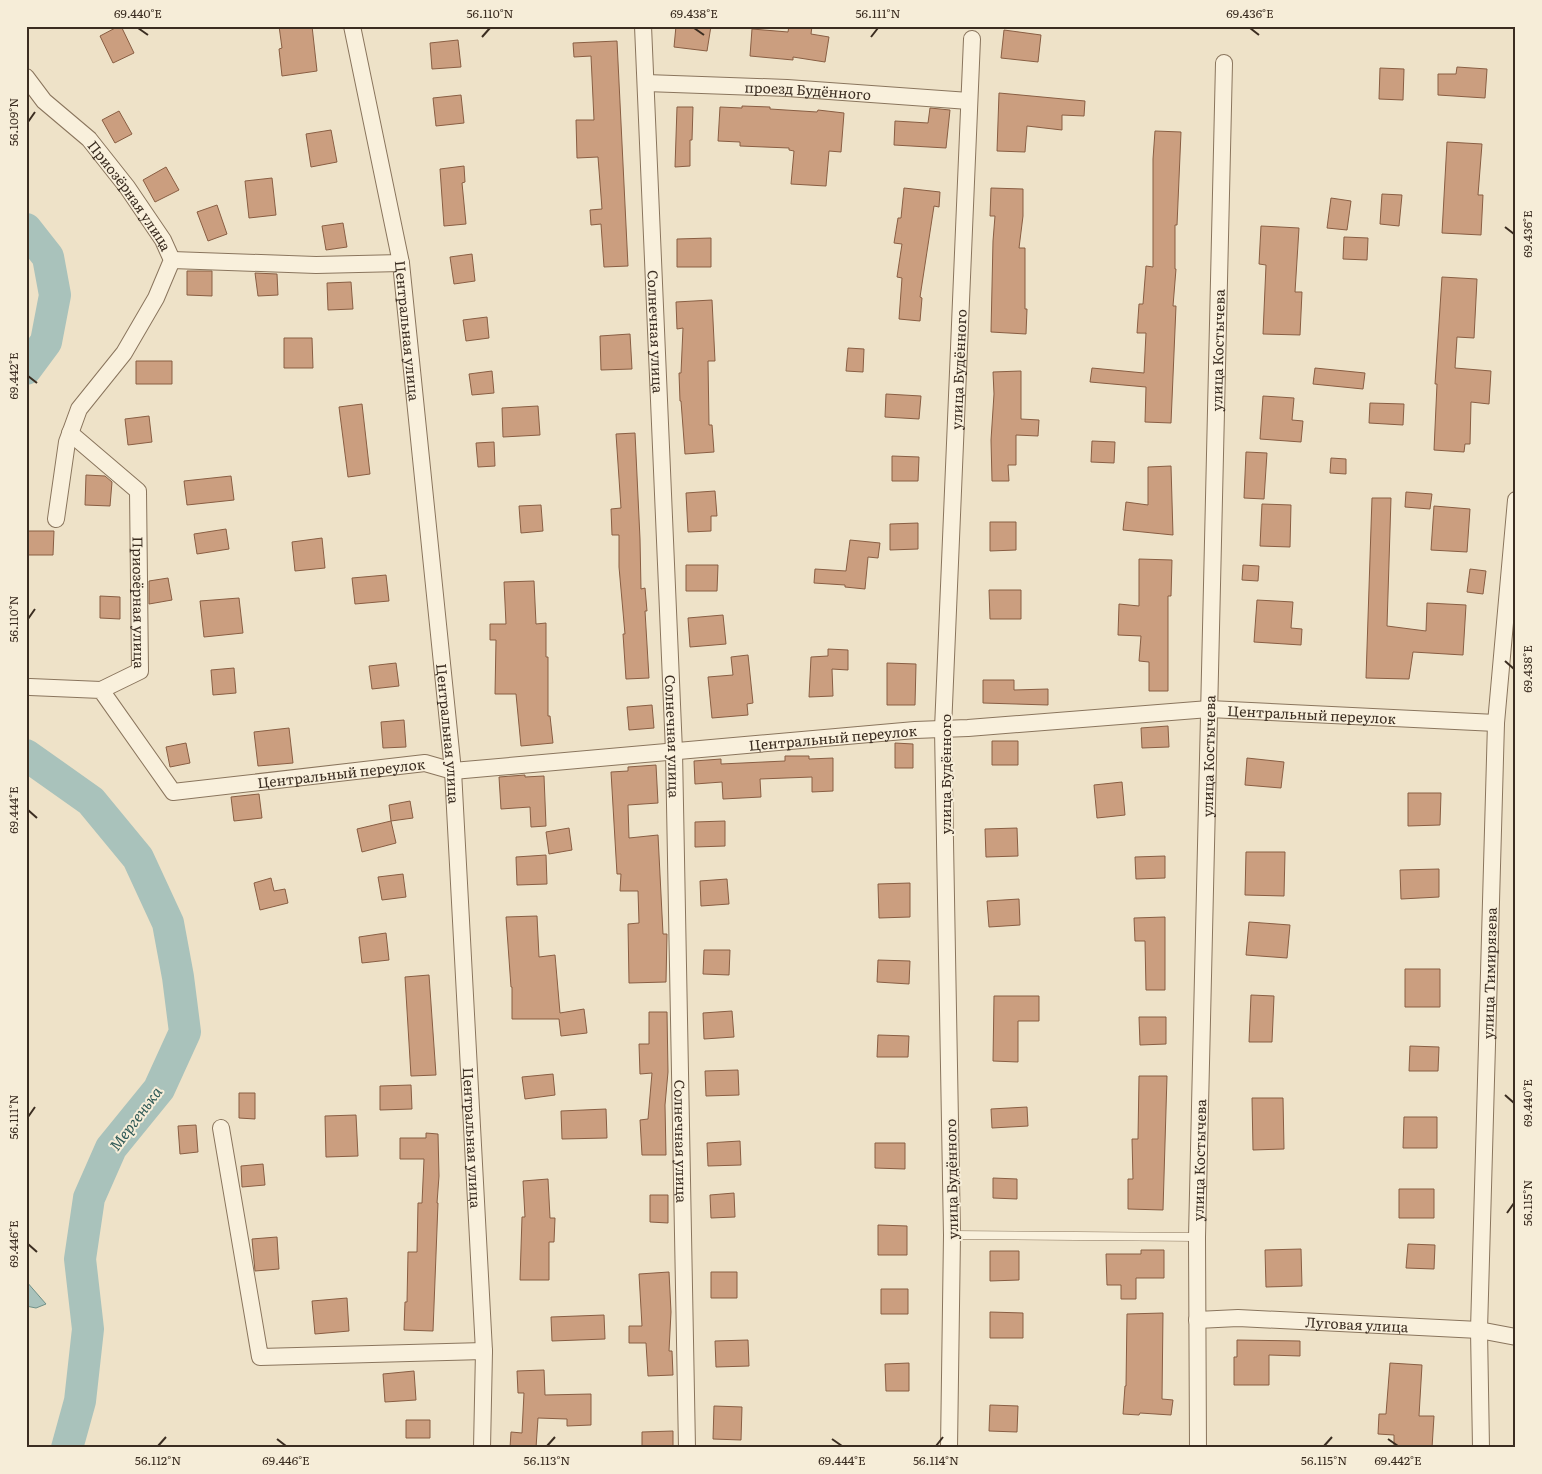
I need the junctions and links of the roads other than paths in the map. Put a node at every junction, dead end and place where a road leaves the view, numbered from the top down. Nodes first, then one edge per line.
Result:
1 (352, 26) edge
2 (643, 26) edge
3 (972, 39) dead end
4 (1224, 63) dead end
5 (26, 77) edge
6 (646, 83) junction
7 (969, 101) junction
8 (172, 260) junction
9 (401, 263) junction
10 (70, 433) junction
11 (1516, 500) edge
12 (1516, 511) edge
13 (56, 519) dead end
14 (30, 687) dead end
15 (100, 690) junction
16 (1209, 709) junction
17 (1496, 723) junction
18 (943, 729) junction
19 (674, 751) junction
20 (453, 771) junction
21 (221, 1128) dead end
22 (952, 1235) junction
23 (1197, 1237) junction
24 (1197, 1320) junction
25 (1479, 1330) junction
26 (1516, 1337) edge
27 (484, 1351) junction
28 (482, 1448) edge
29 (687, 1448) edge
30 (949, 1448) edge
31 (1198, 1448) edge
32 (1481, 1448) edge

1 - 9 street, Центральная улица
2 - 6 street, Солнечная улица
3 - 7 street, улица Будённого
4 - 16 street, улица Костычева
5 - 8 street, Приозёрная улица
6 - 7 street, проезд Будённого
6 - 19 street, Солнечная улица
7 - 18 street, улица Будённого
8 - 9 street
8 - 10 street, Приозёрная улица
9 - 20 street, Центральная улица
10 - 13 street, Приозёрная улица
10 - 15 street, Приозёрная улица
11 - 12 street, улица Тимирязева
12 - 17 street, улица Тимирязева
14 - 15 street, Приозёрная улица
15 - 20 street, Центральный переулок
16 - 17 street, Центральный переулок
16 - 18 street, Центральный переулок
16 - 23 street, улица Костычева
17 - 25 street, улица Тимирязева
18 - 19 street, Центральный переулок
18 - 22 street, улица Будённого
19 - 20 street, Центральный переулок
19 - 29 street, Солнечная улица
20 - 27 street, Центральная улица
21 - 27 street
22 - 23 lane
22 - 30 street, улица Будённого
23 - 24 street, улица Костычева
24 - 25 street, Луговая улица
24 - 31 street, улица Костычева
25 - 26 street, Луговая улица
25 - 32 street, улица Тимирязева
27 - 28 street, Центральная улица

